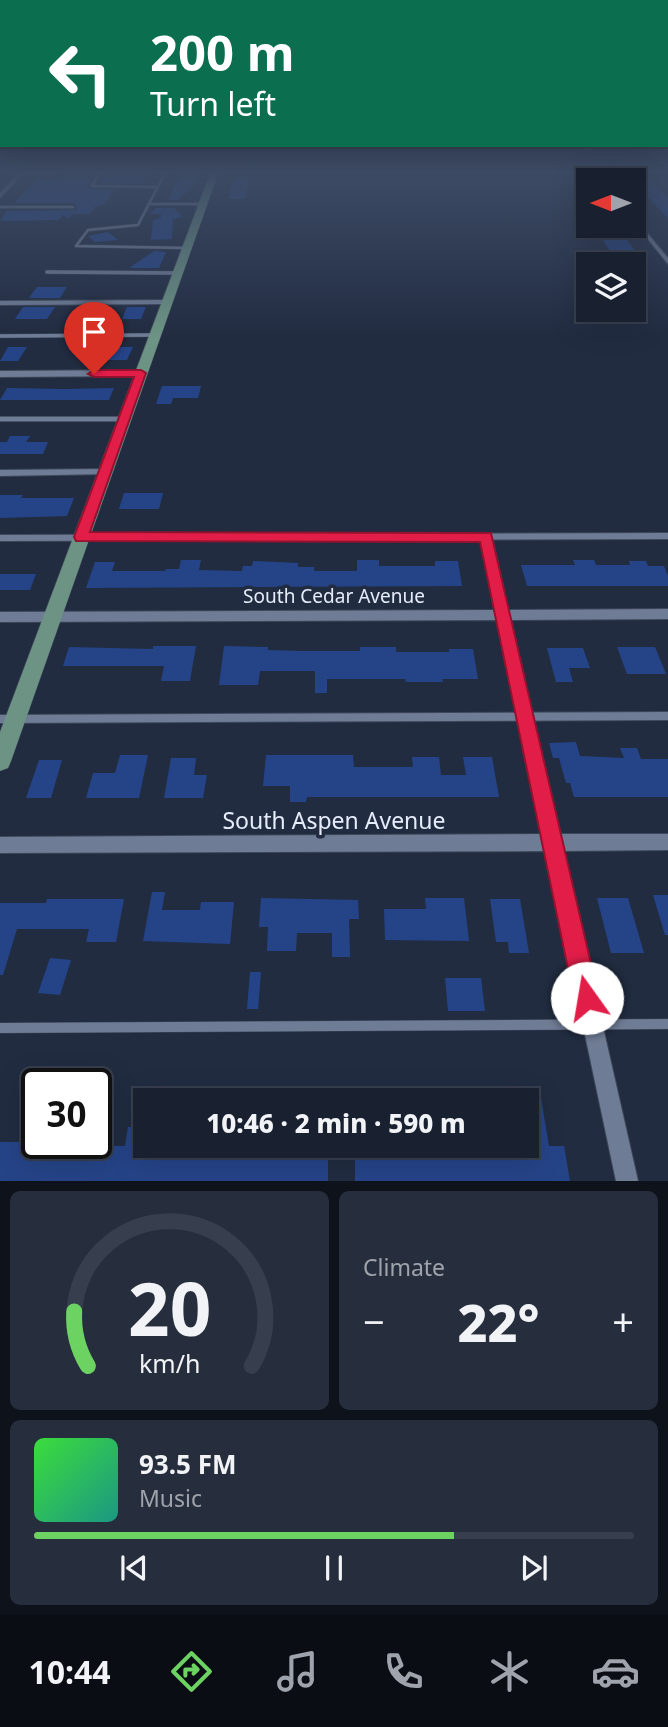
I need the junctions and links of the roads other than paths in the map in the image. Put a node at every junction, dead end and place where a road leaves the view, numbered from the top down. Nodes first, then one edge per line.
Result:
1 (134, 226) edge
2 (194, 226) edge
3 (646, 234) edge
4 (187, 248) junction
5 (668, 262) edge
6 (47, 272) dead end
7 (177, 273) junction
8 (166, 302) junction
9 (0, 303) edge
10 (155, 335) junction
11 (0, 336) edge
12 (141, 373) junction
13 (0, 374) edge
14 (0, 419) edge
15 (124, 419) junction
16 (104, 472) junction
17 (0, 473) edge
18 (668, 536) edge
19 (81, 537) junction
20 (486, 537) junction
21 (0, 538) edge
22 (668, 614) edge
23 (503, 615) junction
24 (53, 616) junction
25 (0, 617) edge
26 (668, 716) edge
27 (525, 717) junction
28 (8, 719) edge
29 (0, 761) edge
30 (668, 842) edge
31 (553, 844) junction
32 (0, 845) edge
33 (592, 1024) junction
34 (668, 1024) edge
35 (0, 1028) edge
36 (627, 1181) edge

1 - 4 lane
2 - 4 street
3 - 5 street
4 - 7 street
6 - 7 lane
7 - 8 street
8 - 9 street
8 - 10 street
10 - 11 lane
10 - 12 street
12 - 13 street
12 - 15 street
14 - 15 lane
15 - 16 street
16 - 17 street
16 - 19 street
18 - 20 lane
19 - 20 lane
19 - 21 lane
19 - 24 street
20 - 23 street
22 - 23 street, South Cedar Avenue
23 - 24 street, South Cedar Avenue
23 - 27 street
24 - 25 street, South Cedar Avenue
24 - 28 street
26 - 27 lane
27 - 28 lane
27 - 31 street
28 - 29 street
30 - 31 street, South Aspen Avenue
31 - 32 street, South Aspen Avenue
31 - 33 street
33 - 34 lane
33 - 35 lane
33 - 36 street

